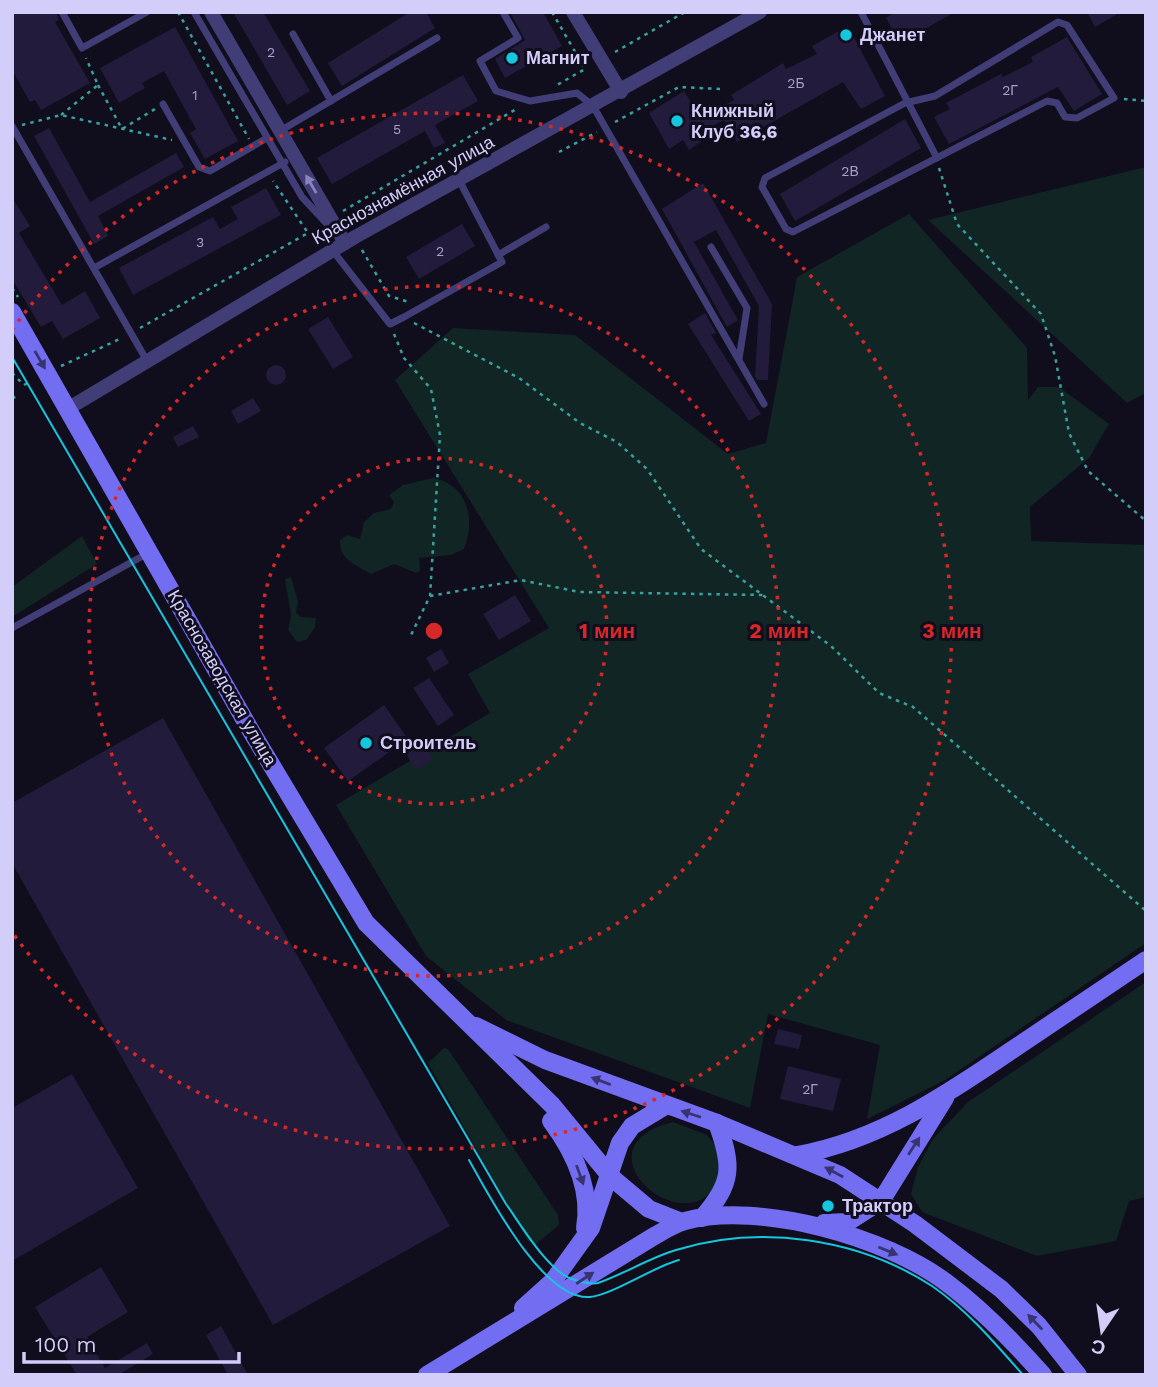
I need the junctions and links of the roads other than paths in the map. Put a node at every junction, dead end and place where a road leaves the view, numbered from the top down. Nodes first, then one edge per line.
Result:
1 (61, 12) edge
2 (147, 12) edge
3 (194, 12) edge
4 (211, 12) edge
5 (503, 12) edge
6 (573, 12) edge
7 (760, 12) edge
8 (860, 12) edge
9 (293, 34) dead end
10 (437, 38) dead end
11 (621, 92) junction
12 (331, 101) junction
13 (905, 103) junction
14 (163, 104) road end
15 (593, 106) junction
16 (13, 127) edge
17 (274, 134) junction
18 (937, 158) junction
19 (289, 160) junction
20 (460, 180) junction
21 (547, 228) dead end
22 (339, 246) junction
23 (711, 247) dead end
24 (498, 255) junction
25 (93, 268) junction
26 (12, 312) edge
27 (739, 360) junction
28 (147, 362) junction
29 (764, 404) dead end
30 (69, 408) junction
31 (150, 552) junction
32 (12, 628) edge
33 (1146, 960) edge
34 (463, 1020) junction
35 (519, 1075) junction
36 (947, 1095) junction
37 (665, 1105) junction
38 (717, 1123) junction
39 (797, 1154) junction
40 (611, 1177) junction
41 (881, 1201) junction
42 (702, 1218) junction
43 (682, 1222) junction
44 (810, 1223) junction
45 (583, 1240) junction
46 (486, 1341) junction
47 (427, 1375) edge
48 (1043, 1375) edge
49 (1078, 1375) edge

1 - 2 lane
3 - 17 lane
4 - 17 street
5 - 15 lane
6 - 11 street
7 - 11 street, Краснознамённая улица
8 - 13 lane
9 - 12 lane
10 - 12 lane
11 - 15 street, Краснознамённая улица
12 - 17 lane
13 - 18 lane
13 - 18 lane
13 - 18 lane
14 - 17 lane
15 - 20 street, Краснознамённая улица
15 - 27 lane
16 - 25 lane
17 - 19 street
19 - 22 street
19 - 25 lane
20 - 22 street, Краснознамённая улица
20 - 24 lane
21 - 24 lane
22 - 24 lane
22 - 28 street, Краснознамённая улица
23 - 27 lane
25 - 28 lane
26 -> 30 main road, Краснозаводская улица
27 - 29 lane
28 - 30 street, Краснознамённая улица
30 - 31 main road, Краснозаводская улица
31 - 32 lane
31 - 34 main road, Краснозаводская улица
33 - 36 main road
34 - 35 main road, Краснозаводская улица
37 -> 34 main road
35 - 40 main road
35 -> 45 main road
36 - 39 main road
41 -> 36 main road
38 -> 37 main road
37 - 40 main road
38 - 39 main road
38 - 42 main road
41 -> 39 main road
40 - 43 main road
40 - 45 main road
41 - 44 main road
49 -> 41 main road
42 - 43 main road
42 - 44 main road
46 -> 43 main road
44 -> 48 main road
45 - 46 main road
46 - 47 main road

